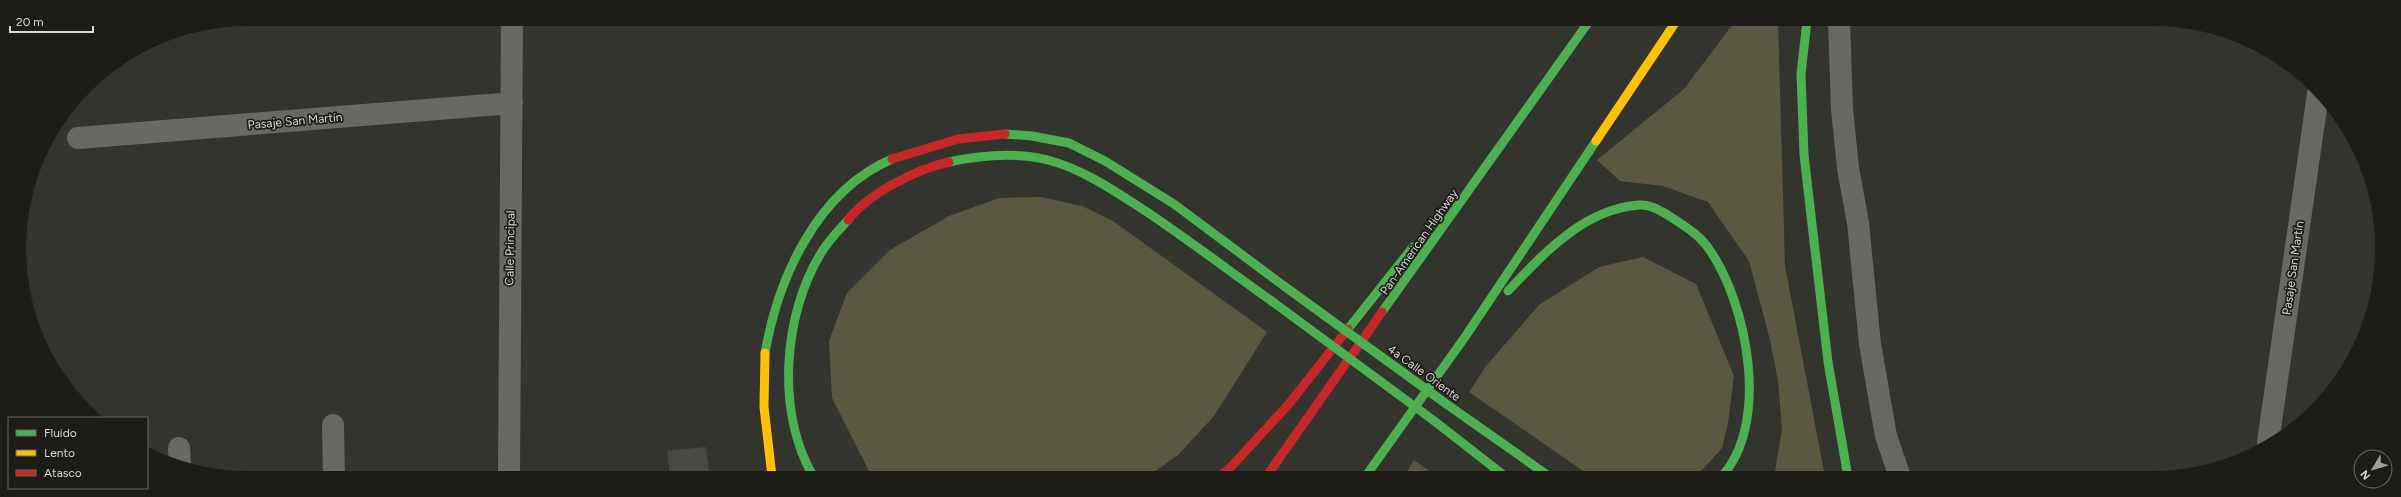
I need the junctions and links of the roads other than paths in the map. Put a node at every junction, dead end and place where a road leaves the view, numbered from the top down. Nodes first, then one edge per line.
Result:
1 (512, 26) edge
2 (1586, 26) edge
3 (1673, 26) edge
4 (1806, 26) edge
5 (1839, 26) edge
6 (1537, 93) junction
7 (2317, 99) edge
8 (512, 103) junction
9 (78, 138) dead end
10 (1438, 216) dead end
11 (1419, 240) dead end
12 (1465, 337) junction
13 (332, 426) dead end
14 (2269, 438) edge
15 (334, 471) edge
16 (509, 471) edge
17 (772, 471) edge
18 (811, 471) edge
19 (1225, 471) edge
20 (1270, 471) edge
21 (1369, 471) edge
22 (1498, 471) edge
23 (1541, 471) edge
24 (1725, 471) edge
25 (1847, 471) edge
26 (1898, 471) edge

1 - 8 street, Calle Principal
2 - 6 highway, Pan-American Highway
3 - 12 highway
4 - 25 highway
5 - 26 street
6 - 10 highway
6 - 20 highway, Pan-American Highway
7 - 14 street, Pasaje San Martín
8 - 9 street, Pasaje San Martín
8 - 16 street, Calle Principal
11 - 19 highway
12 - 21 highway
12 - 24 highway
13 - 15 street
17 - 23 highway, 4a Calle Oriente, bridge
18 - 22 highway, bridge

